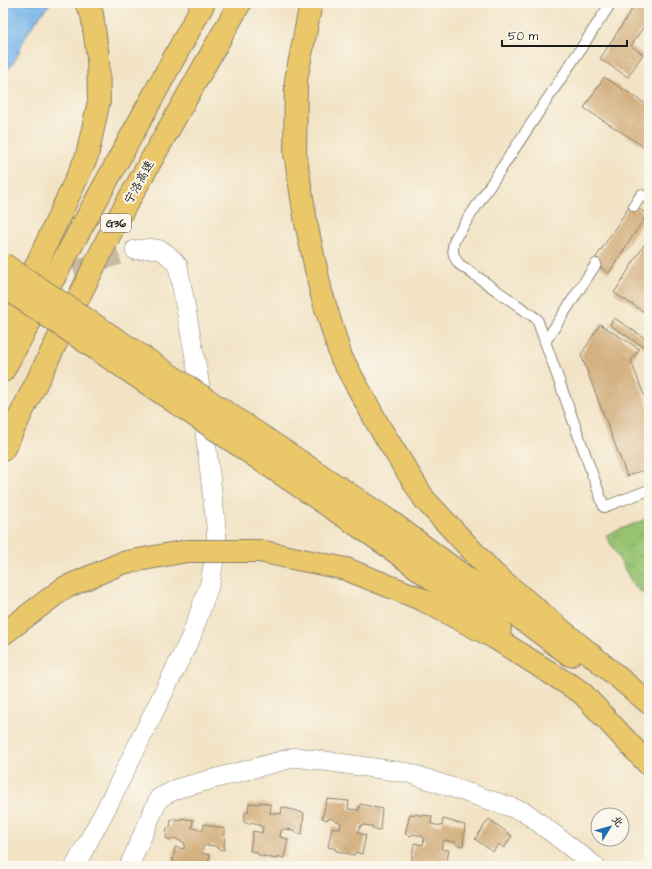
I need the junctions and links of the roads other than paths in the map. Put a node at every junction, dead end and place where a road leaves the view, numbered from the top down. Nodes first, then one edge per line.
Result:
1 (86, 3) edge
2 (204, 3) edge
3 (240, 3) edge
4 (311, 3) edge
5 (611, 3) edge
6 (649, 196) edge
7 (634, 206) dead end
8 (135, 250) tunnel mouth
9 (3, 264) edge
10 (596, 264) dead end
11 (3, 286) edge
12 (3, 337) edge
13 (545, 342) junction
14 (3, 371) edge
15 (3, 450) edge
16 (649, 490) edge
17 (3, 634) edge
18 (582, 694) junction
19 (649, 703) edge
20 (649, 707) edge
21 (649, 765) edge
22 (75, 866) edge
23 (129, 866) edge
24 (595, 866) edge

1 - 12 highway
2 - 14 highway, G36
3 - 15 highway, 宁洛高速 / G36
4 - 19 highway
5 - 13 lane
6 - 7 lane
8 - 22 street
9 - 20 highway, bridge
10 - 13 lane
11 - 18 highway, bridge
13 - 16 lane
17 - 18 highway, bridge
18 - 21 highway
23 - 24 street

